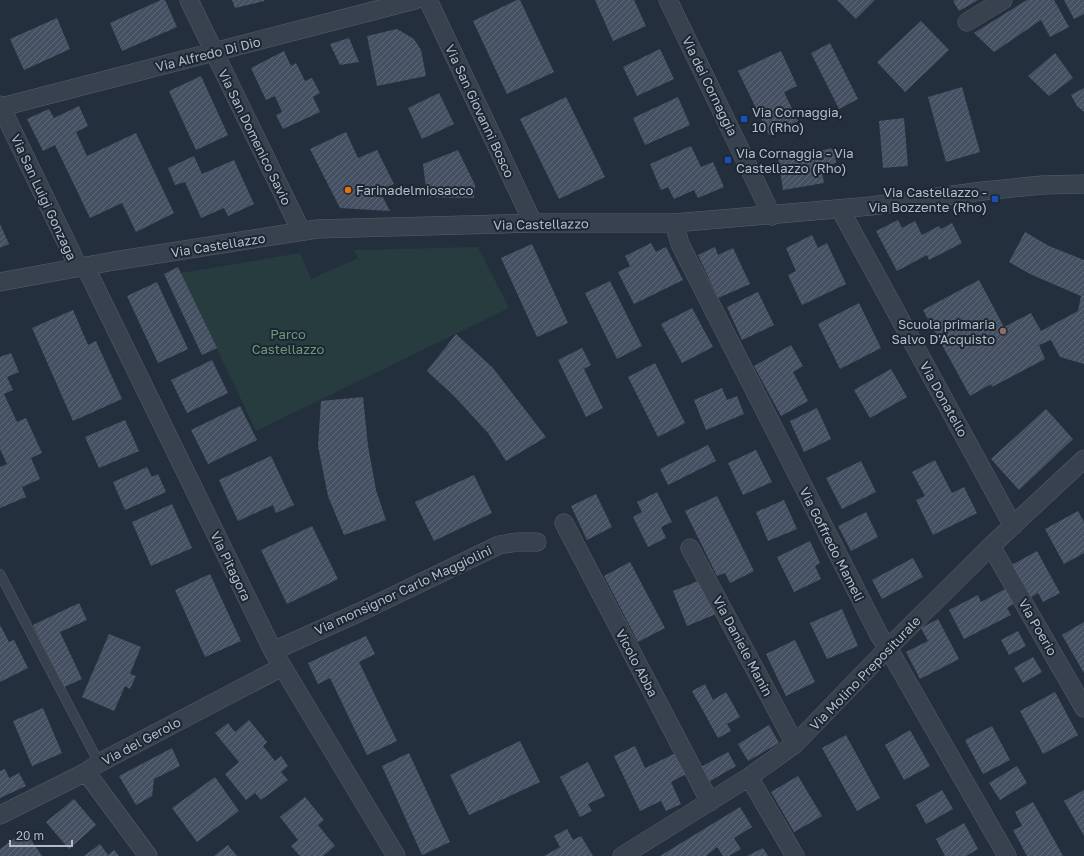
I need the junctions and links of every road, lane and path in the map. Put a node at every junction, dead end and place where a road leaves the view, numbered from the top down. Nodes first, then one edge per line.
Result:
1 (188, 0) edge
2 (415, 0) edge
3 (428, 0) edge
4 (668, 0) edge
5 (1003, 0) edge
6 (967, 22) dead end
7 (214, 53) junction
8 (1, 106) edge
9 (1084, 184) edge
10 (840, 209) junction
11 (772, 216) junction
12 (533, 223) junction
13 (674, 223) junction
14 (301, 231) junction
15 (81, 267) junction
16 (0, 282) edge
17 (1084, 460) edge
18 (564, 523) dead end
19 (1013, 526) junction
20 (536, 542) dead end
21 (991, 546) junction
22 (690, 548) dead end
23 (0, 574) edge
24 (888, 648) junction
25 (273, 651) junction
26 (282, 667) junction
27 (1084, 708) edge
28 (795, 744) junction
29 (92, 768) junction
30 (749, 777) junction
31 (710, 802) junction
32 (0, 815) edge
33 (643, 851) edge
34 (148, 856) edge
35 (396, 856) edge
36 (622, 856) edge
37 (795, 856) edge
38 (1007, 856) edge

1 - 7 street, Via San Domenico Savio
2 - 7 street, Via Alfredo Di Dio
3 - 12 street, Via San Giovanni Bosco
4 - 11 street, Via dei Cornaggia
5 - 6 street
7 - 8 street, Via Alfredo Di Dio
7 - 14 street, Via San Domenico Savio
8 - 15 street, Via San Luigi Gonzaga
9 - 10 street, Via Castellazzo
10 - 11 street, Via Castellazzo
10 - 19 street, Via Donatello
11 - 13 street, Via Castellazzo
12 - 13 street, Via Castellazzo
12 - 14 street, Via Castellazzo
13 - 24 street, Via Goffredo Mameli
14 - 15 street, Via Castellazzo
15 - 16 street, Via Castellazzo
15 - 25 street, Via Pitagora
17 - 19 street, Via Molino Prepositurale
18 - 31 street, Vicolo Abba
19 - 21 street, Via Molino Prepositurale
20 - 25 street, Via monsignor Carlo Maggiolini
21 - 24 street, Via Molino Prepositurale
21 - 27 street, Via Poerio
22 - 28 street, Via Daniele Manin
23 - 29 lane
24 - 28 street, Via Molino Prepositurale
24 - 38 street, Via Goffredo Mameli
25 - 26 street, Via Pitagora
26 - 29 street, Via del Gerolo
26 - 35 street, Via Pitagora
28 - 30 street, Via Molino Prepositurale
29 - 32 street, Via del Gerolo
29 - 34 street
30 - 31 street, Via Molino Prepositurale
30 - 37 street
31 - 33 street, Via Molino Prepositurale
33 - 36 street, Via Molino Prepositurale

